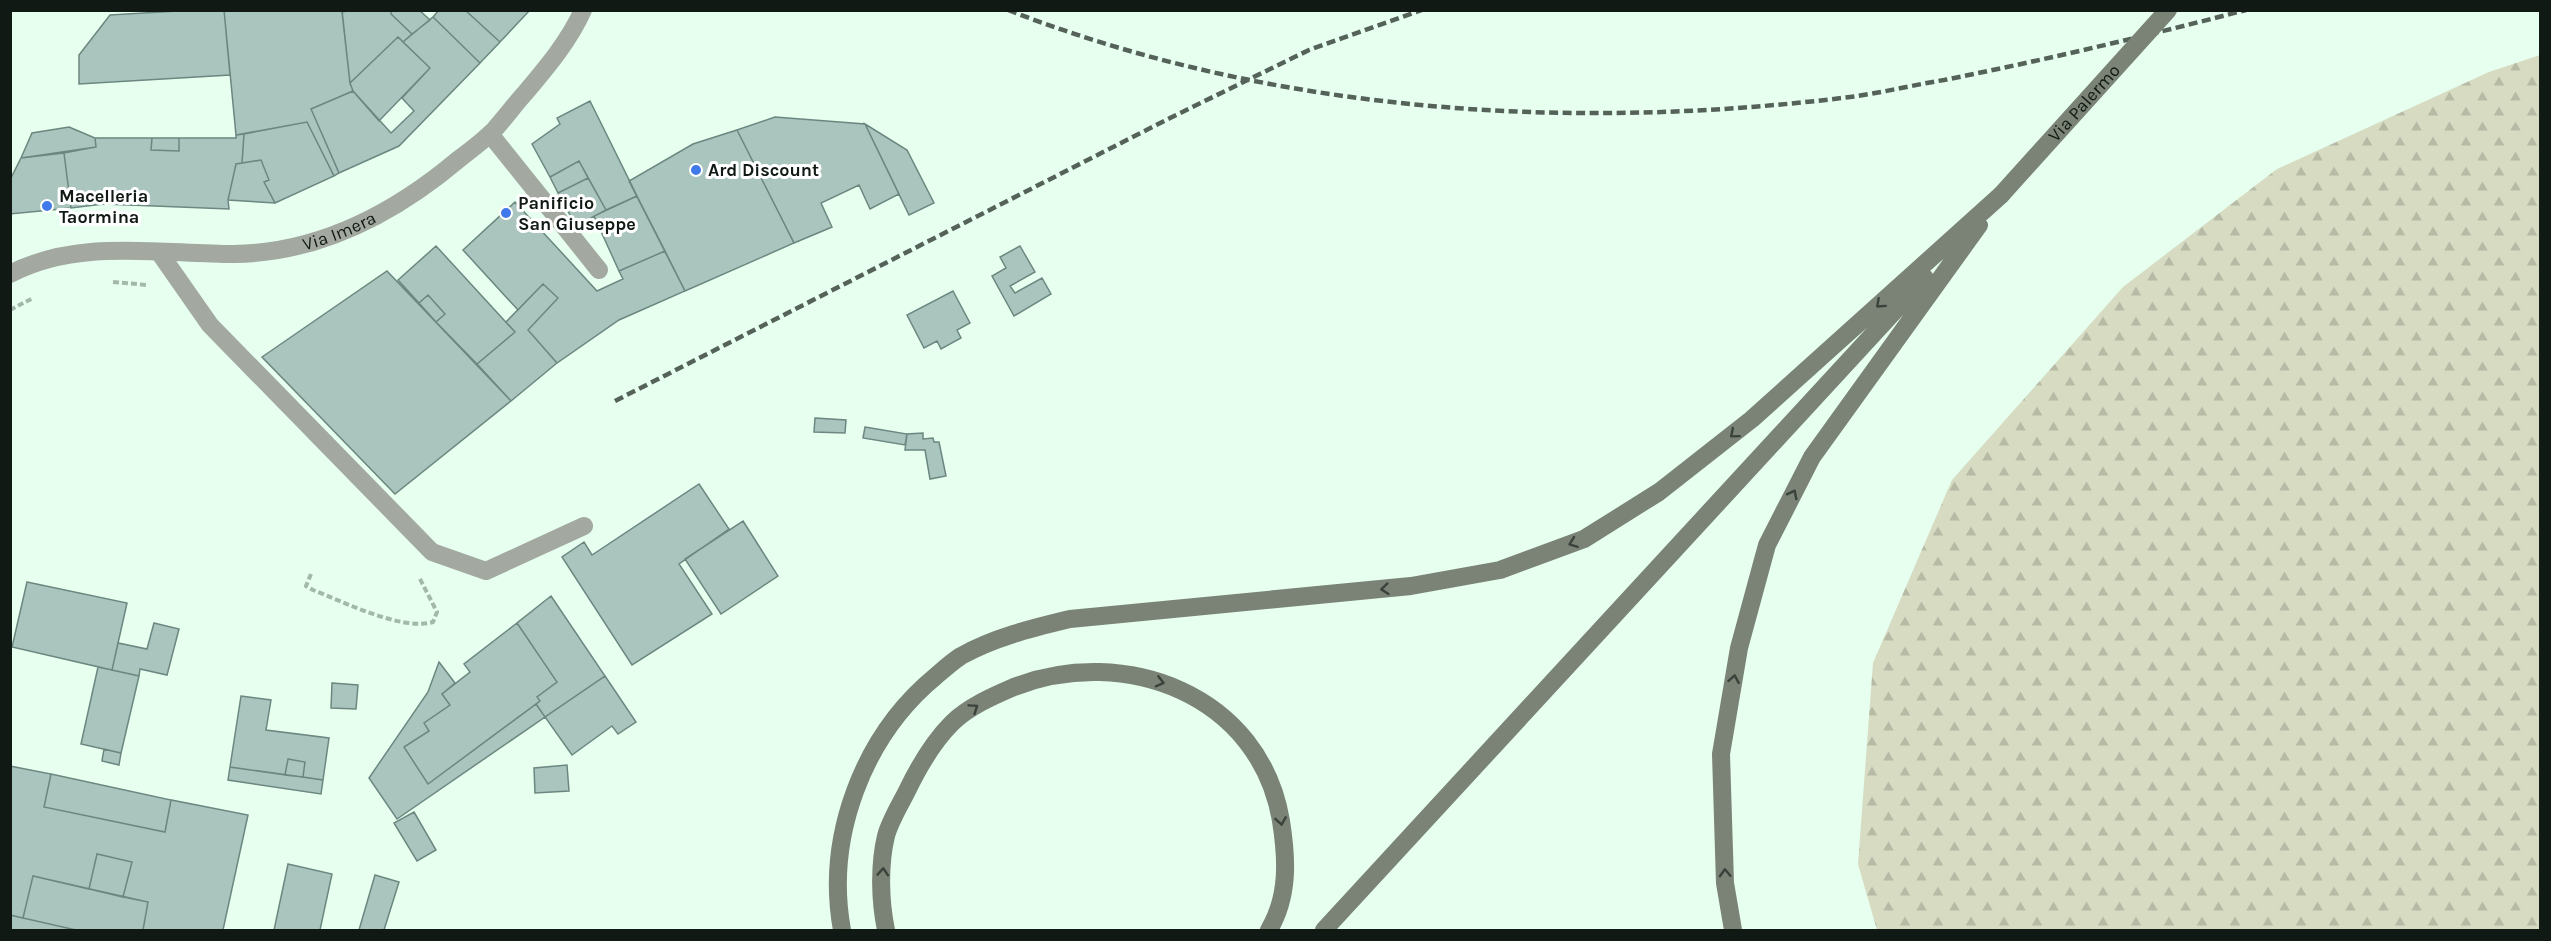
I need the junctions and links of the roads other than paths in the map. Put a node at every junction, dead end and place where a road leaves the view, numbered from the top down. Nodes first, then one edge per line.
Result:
1 (584, 10) edge
2 (2168, 10) edge
3 (489, 134) junction
4 (2001, 195) junction
5 (159, 252) junction
6 (599, 270) dead end
7 (10, 274) edge
8 (584, 526) dead end
9 (842, 930) edge
10 (886, 930) edge
11 (1269, 930) edge
12 (1324, 930) edge
13 (1733, 930) edge

1 - 3 street, Via Imera
2 - 4 main road, Via Palermo, bridge
3 - 5 street, Via Imera
3 - 6 street
4 -> 9 main road
4 - 12 main road
13 -> 4 main road
5 - 7 street, Via Imera
5 - 8 street
10 -> 11 main road

